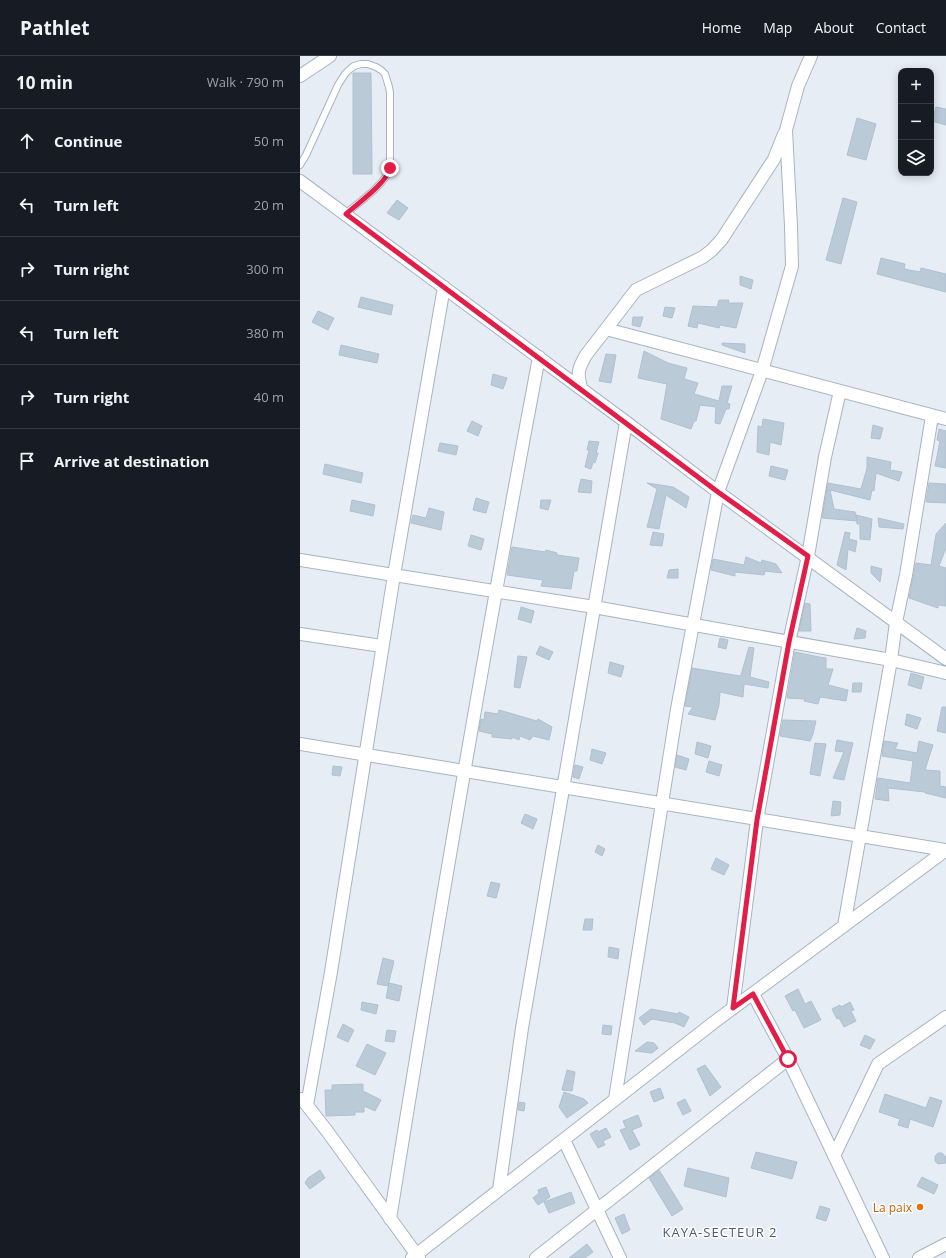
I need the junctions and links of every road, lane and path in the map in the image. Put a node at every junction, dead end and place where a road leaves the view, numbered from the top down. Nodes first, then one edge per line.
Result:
1 (330, 56) edge
2 (812, 56) edge
3 (300, 76) edge
4 (786, 130) junction
5 (300, 165) edge
6 (300, 181) edge
7 (346, 214) junction
8 (444, 287) junction
9 (606, 329) junction
10 (539, 357) junction
11 (762, 371) junction
12 (581, 388) junction
13 (840, 391) junction
14 (932, 416) junction
15 (946, 419) edge
16 (626, 422) junction
17 (718, 492) junction
18 (808, 556) junction
19 (300, 560) edge
20 (394, 575) junction
21 (495, 591) junction
22 (594, 607) junction
23 (896, 622) junction
24 (692, 624) junction
25 (300, 634) edge
26 (789, 642) junction
27 (382, 646) junction
28 (946, 659) edge
29 (891, 660) junction
30 (946, 673) edge
31 (300, 744) edge
32 (365, 755) junction
33 (464, 772) junction
34 (563, 788) junction
35 (661, 804) junction
36 (757, 820) junction
37 (860, 836) junction
38 (946, 850) edge
39 (844, 926) junction
40 (753, 994) junction
41 (733, 1008) junction
42 (946, 1017) edge
43 (788, 1059) junction
44 (303, 1100) edge
45 (615, 1100) junction
46 (564, 1140) junction
47 (834, 1156) junction
48 (499, 1190) junction
49 (597, 1210) junction
50 (390, 1219) junction
51 (946, 1244) edge
52 (416, 1257) edge
53 (536, 1258) edge
54 (620, 1258) edge
55 (883, 1258) edge
56 (919, 1258) edge

1 - 3 street
2 - 4 street
4 - 9 street
4 - 11 street
5 - 7 lane
6 - 7 street
7 - 8 street
8 - 10 street
8 - 20 street
9 - 11 street
9 - 12 street
10 - 12 street
10 - 21 street
11 - 13 street
11 - 17 street
12 - 16 street
13 - 14 street
13 - 18 street
14 - 15 street
14 - 23 street
16 - 17 street
16 - 22 street
17 - 18 street
17 - 24 street
18 - 23 street
18 - 26 street
19 - 20 street
20 - 21 street
20 - 27 street
21 - 22 street
21 - 33 street
22 - 24 street
22 - 34 street
23 - 28 street
23 - 29 street
24 - 26 street
24 - 35 street
25 - 27 street
26 - 29 street
26 - 36 street
27 - 32 street
29 - 30 street
29 - 37 street
31 - 32 street
32 - 33 street
32 - 44 street
33 - 34 street
33 - 50 street
34 - 35 street
34 - 48 street
35 - 36 street
35 - 45 street
36 - 37 street
36 - 41 street
37 - 38 street
37 - 39 street
38 - 39 street
39 - 40 street
40 - 41 street
40 - 43 street
41 - 45 street
42 - 47 street
43 - 47 street
43 - 49 street
44 - 50 street
45 - 46 street
46 - 48 street
46 - 49 street
47 - 55 street
48 - 52 street
49 - 53 street
49 - 54 street
50 - 52 street
51 - 56 street

